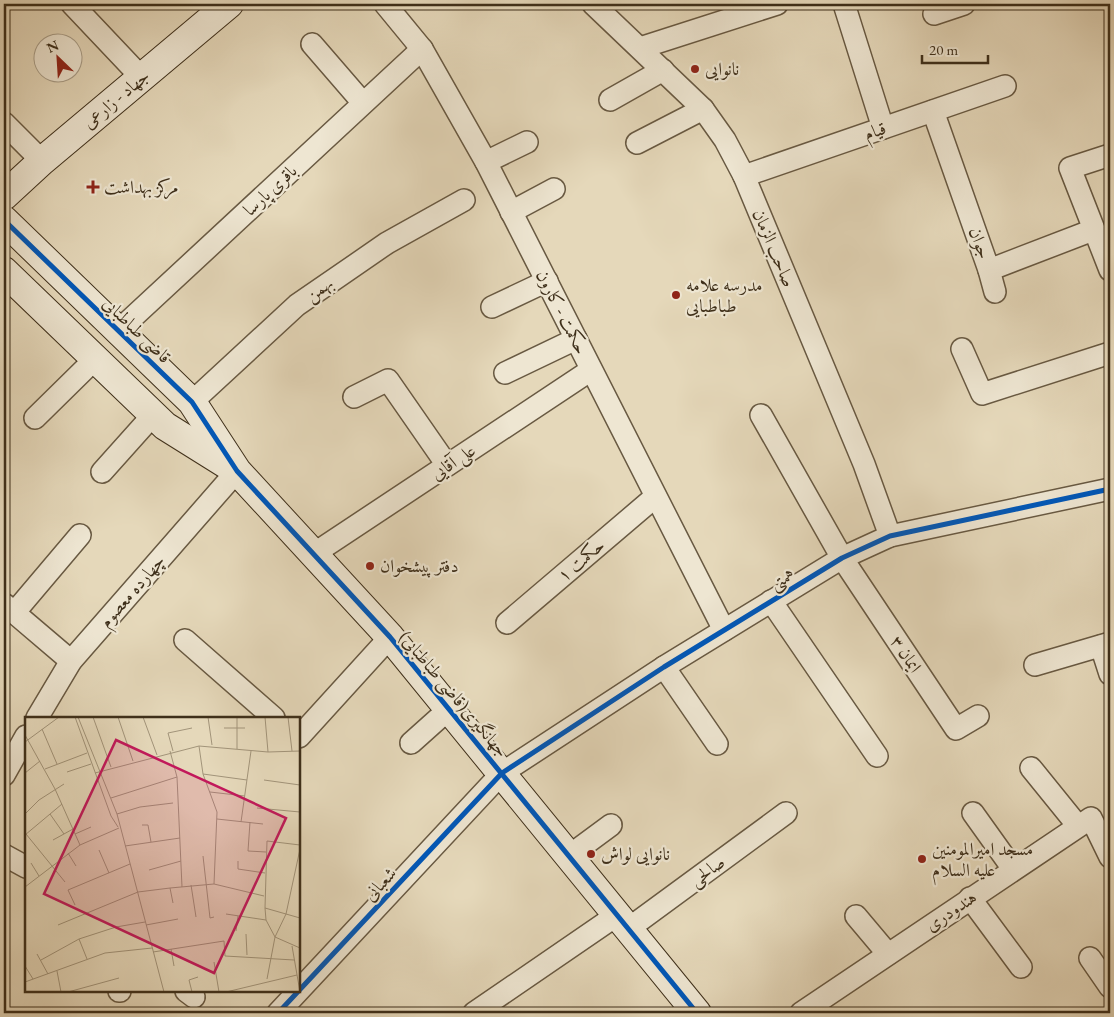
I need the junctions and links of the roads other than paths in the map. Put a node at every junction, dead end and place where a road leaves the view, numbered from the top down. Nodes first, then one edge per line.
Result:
1 (72, 4) edge
2 (229, 4) edge
3 (384, 4) edge
4 (592, 4) edge
5 (776, 4) edge
6 (844, 4) edge
7 (964, 4) edge
8 (934, 14) dead end
9 (312, 44) dead end
10 (640, 48) junction
11 (422, 49) junction
12 (663, 70) junction
13 (142, 78) junction
14 (1005, 86) dead end
15 (610, 100) dead end
16 (364, 103) junction
17 (703, 109) junction
18 (933, 111) junction
19 (4, 123) edge
20 (883, 128) junction
21 (526, 142) dead end
22 (637, 143) dead end
23 (1110, 155) edge
24 (42, 161) junction
25 (486, 162) junction
26 (744, 176) junction
27 (554, 189) dead end
28 (4, 196) edge
29 (464, 200) dead end
30 (511, 212) junction
31 (4, 220) edge
32 (1093, 230) junction
33 (989, 270) junction
34 (1110, 270) edge
35 (4, 271) edge
36 (547, 281) junction
37 (995, 292) dead end
38 (492, 307) dead end
39 (118, 331) junction
40 (576, 339) junction
41 (962, 349) dead end
42 (1110, 353) edge
43 (95, 359) junction
44 (591, 370) junction
45 (505, 373) dead end
46 (354, 398) dead end
47 (192, 402) junction
48 (153, 414) junction
49 (762, 415) dead end
50 (35, 418) dead end
51 (447, 465) junction
52 (237, 471) junction
53 (102, 472) dead end
54 (1110, 489) edge
55 (655, 497) junction
56 (80, 535) dead end
57 (890, 536) junction
58 (315, 553) junction
59 (842, 558) junction
60 (771, 601) junction
61 (9, 609) edge
62 (507, 623) dead end
63 (724, 630) junction
64 (390, 637) junction
65 (185, 640) dead end
66 (1106, 645) edge
67 (70, 661) junction
68 (1035, 665) dead end
69 (664, 667) junction
70 (1110, 674) edge
71 (449, 709) junction
72 (978, 716) dead end
73 (38, 717) edge
74 (273, 717) edge
75 (300, 736) edge
76 (25, 739) edge
77 (411, 743) dead end
78 (717, 744) dead end
79 (877, 756) dead end
80 (1031, 768) dead end
81 (502, 773) junction
82 (4, 775) edge
83 (786, 813) dead end
84 (973, 813) dead end
85 (611, 825) dead end
86 (1078, 826) junction
87 (4, 854) edge
88 (569, 856) junction
89 (1110, 857) edge
90 (25, 866) edge
91 (1013, 869) junction
92 (970, 898) junction
93 (856, 916) dead end
94 (622, 922) junction
95 (888, 954) junction
96 (1090, 958) dead end
97 (1021, 967) dead end
98 (1110, 987) edge
99 (300, 989) edge
100 (298, 992) edge
101 (829, 1006) edge
102 (278, 1013) edge
103 (474, 1013) edge
104 (697, 1013) edge
105 (801, 1013) edge

1 - 13 street
2 - 13 street, جهاد - زارعی
3 - 11 street, حکمت - کارون
4 - 10 street, صاحب الزمان
5 - 10 street
6 - 20 street
7 - 8 street
9 - 16 street
10 - 12 street, صاحب الزمان
11 - 16 street, باقری پارسا
11 - 25 street, حکمت - کارون
12 - 15 street
12 - 17 street, صاحب الزمان
13 - 24 street, جهاد - زارعی
14 - 18 street, قیام
16 - 39 street, باقری پارسا
17 - 22 street
17 - 26 street, صاحب الزمان
18 - 20 street, قیام
18 - 33 street, جوان
19 - 24 street
20 - 26 street, قیام
21 - 25 street
23 - 32 street
24 - 28 street, جهاد - زارعی
25 - 30 street, حکمت - کارون
26 - 57 street, صاحب الزمان
27 - 30 street
29 - 47 street, بهمن
30 - 36 street, حکمت - کارون
31 - 39 street, قاضی طباطبایی
32 - 33 street, جوان
32 - 34 street
33 - 37 street
35 - 43 street
36 - 38 street
36 - 40 street, حکمت - کارون
39 - 47 street, قاضی طباطبایی
40 - 44 street, حکمت - کارون
40 - 45 street
41 - 42 street
43 - 48 street
43 - 50 street
44 - 51 street, علی آقایی
44 - 55 street, حکمت - کارون
46 - 51 street
47 - 52 street, قاضی طباطبایی
48 - 52 street
48 - 53 street
49 - 59 street
51 - 58 street, علی آقایی
52 - 58 street, جهانگیری(قاضی طباطبایی)
52 - 67 street, چهارده معصوم
54 - 57 street, همتی
55 - 62 street, حکمت ۱
55 - 63 street, حکمت - کارون
56 - 61 street
57 - 59 street, همتی
58 - 64 street, جهانگیری(قاضی طباطبایی)
59 - 60 street, همتی
59 - 72 street, ایمان ۳
60 - 63 street, همتی
60 - 79 street
61 - 67 street
63 - 69 street, همتی
64 - 71 street, جهانگیری(قاضی طباطبایی)
64 - 75 street
65 - 74 street
66 - 68 street
66 - 70 street
67 - 73 street, چهارده معصوم
69 - 78 street
69 - 81 street, همتی
71 - 77 street
71 - 81 street, جهانگیری(قاضی طباطبایی)
76 - 82 street
80 - 86 street
81 - 88 street, جهانگیری(قاضی طباطبایی)
81 - 99 street, شعبانی
83 - 94 street, صالحی
84 - 91 street
85 - 88 street
86 - 89 street
86 - 91 street, هندودری
87 - 90 street
88 - 94 street, جهانگیری(قاضی طباطبایی)
91 - 92 street, هندودری
92 - 95 street, هندودری
92 - 97 street
93 - 95 street
94 - 103 street, صالحی
94 - 104 street, جهانگیری(قاضی طباطبایی)
95 - 101 street, هندودری
96 - 98 street
100 - 102 street, شعبانی
101 - 105 street, هندودری

